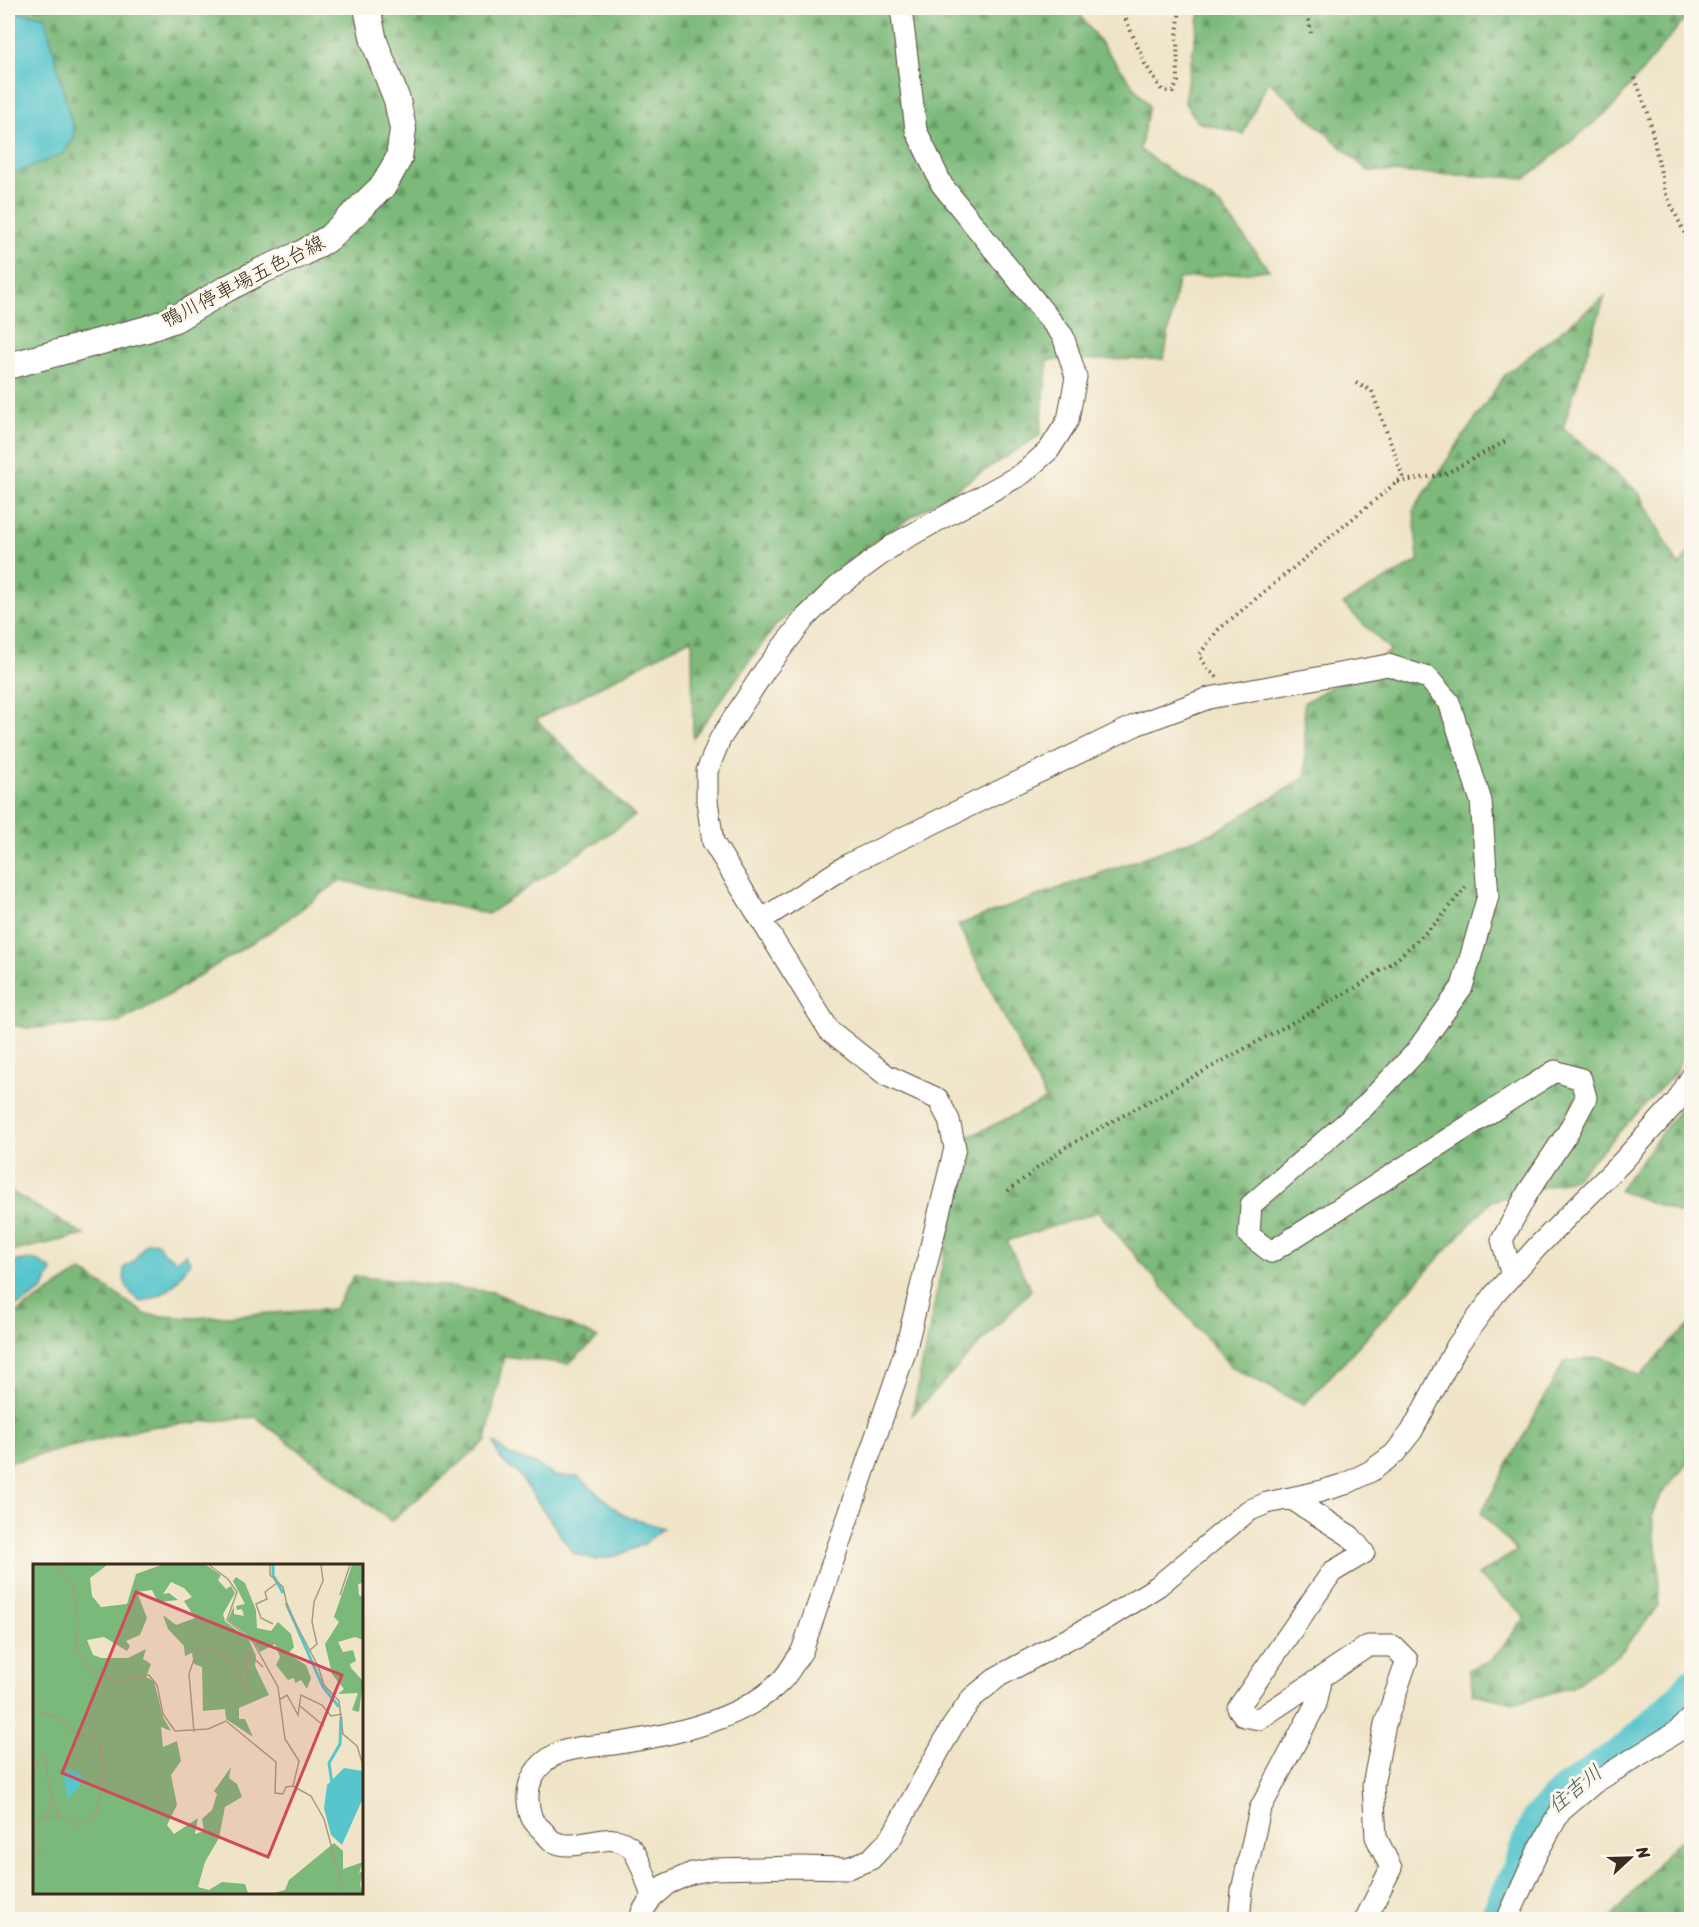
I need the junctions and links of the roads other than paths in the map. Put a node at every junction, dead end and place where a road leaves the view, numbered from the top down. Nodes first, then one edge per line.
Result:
1 (367, 8) edge
2 (901, 8) edge
3 (8, 366) edge
4 (761, 920) junction
5 (1692, 1076) edge
6 (1512, 1276) junction
7 (1290, 1498) junction
8 (1322, 1677) junction
9 (1692, 1716) edge
10 (652, 1897) junction
11 (641, 1920) edge
12 (1239, 1920) edge
13 (1365, 1920) edge
14 (1507, 1920) edge

1 - 3 main road, 鴨川停車場五色台線
2 - 4 street
4 - 6 street
4 - 10 street
5 - 6 street
6 - 7 street
7 - 8 street
7 - 10 street
8 - 12 street
8 - 13 street
9 - 14 street
10 - 11 street

